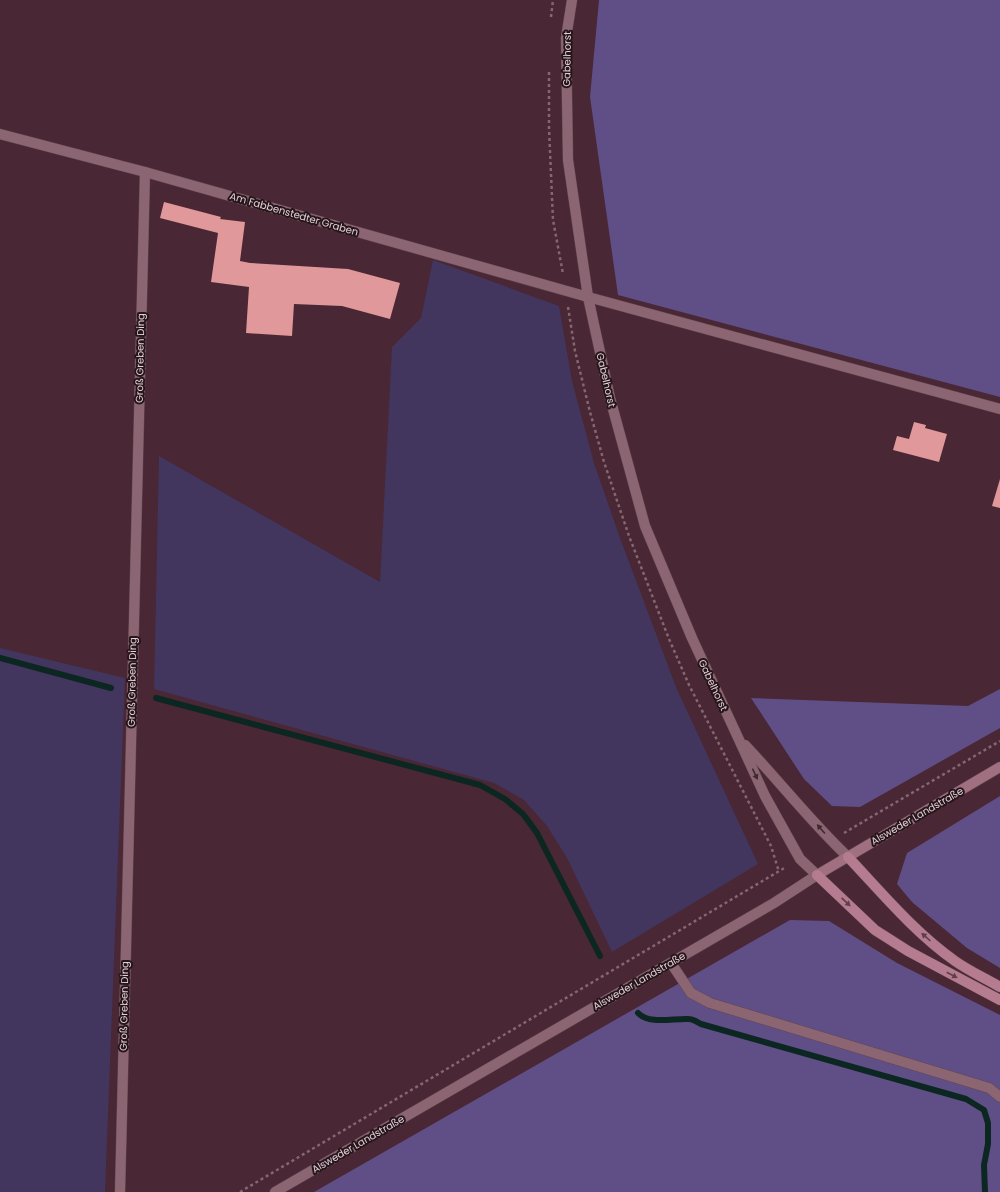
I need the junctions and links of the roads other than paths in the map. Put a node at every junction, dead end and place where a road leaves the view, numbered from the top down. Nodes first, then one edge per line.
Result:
1 (572, 0) edge
2 (0, 134) edge
3 (145, 172) junction
4 (588, 297) junction
5 (1000, 409) edge
6 (738, 739) junction
7 (1000, 767) edge
8 (848, 856) junction
9 (817, 875) junction
10 (671, 962) junction
11 (1000, 987) edge
12 (1000, 1000) edge
13 (1000, 1097) edge
14 (120, 1192) edge
15 (276, 1192) edge

1 - 4 street, Gabelhorst
2 - 3 street, Am Fabbenstedter Graben
3 - 4 street, Am Fabbenstedter Graben
3 - 14 street, Groß Greben Ding
4 - 5 street, Am Fabbenstedter Graben
4 - 6 street, Gabelhorst
8 -> 6 street, Gabelhorst
6 -> 9 street, Gabelhorst
7 - 8 main road, Alsweder Landstraße
8 - 9 main road, Alsweder Landstraße
11 -> 8 main road
9 - 10 street, Alsweder Landstraße
9 -> 12 main road
10 - 13 street
10 - 15 street, Alsweder Landstraße

